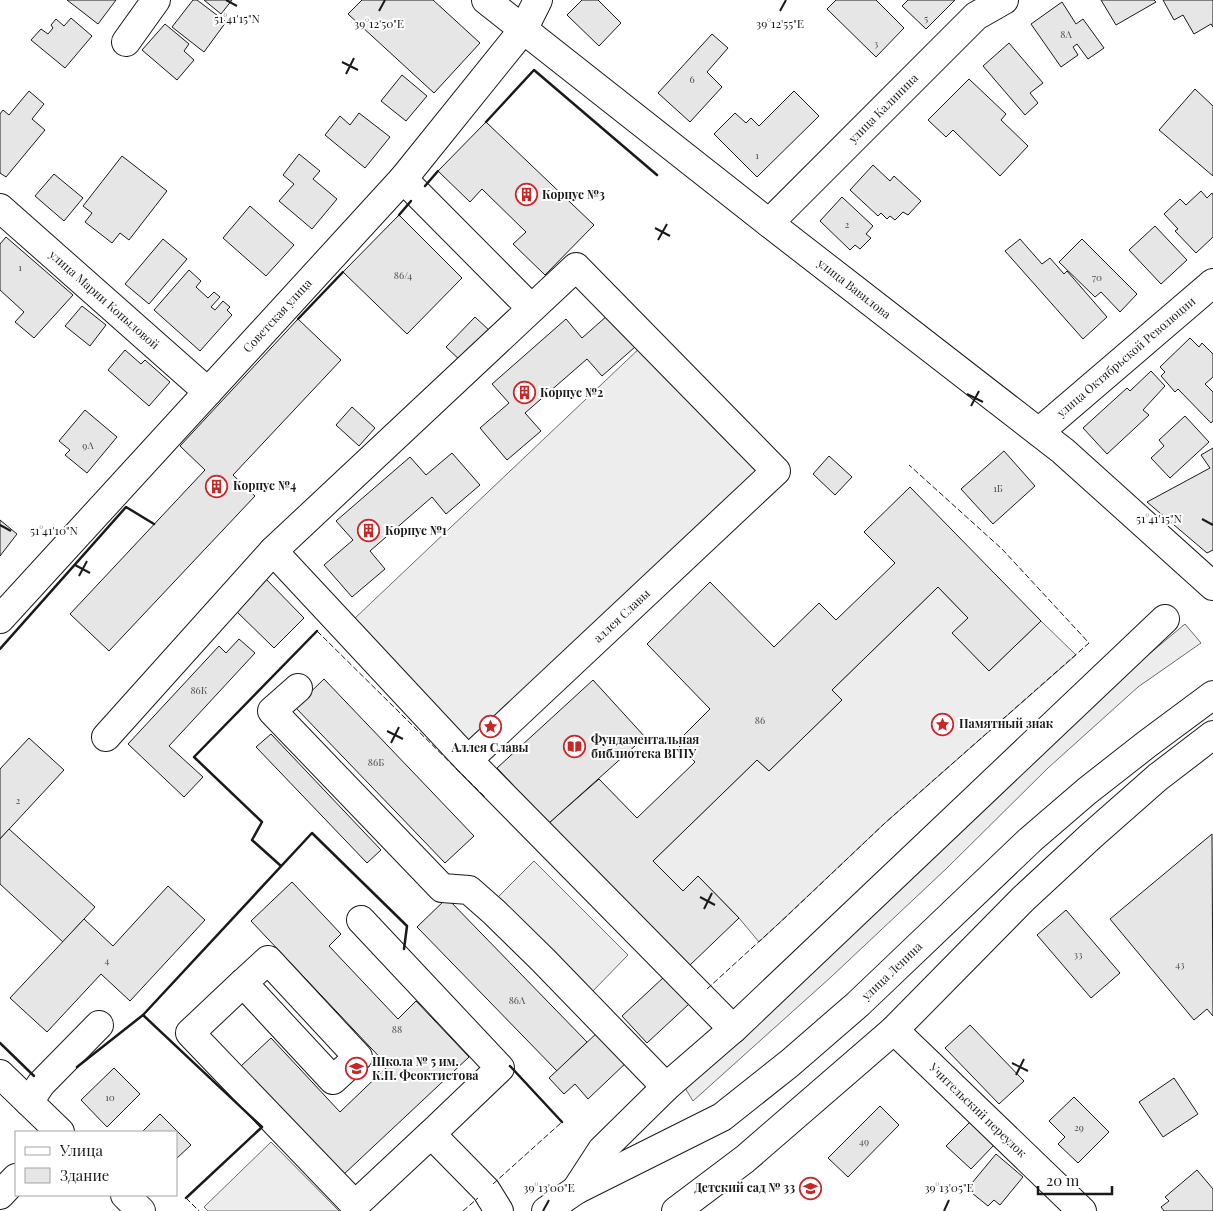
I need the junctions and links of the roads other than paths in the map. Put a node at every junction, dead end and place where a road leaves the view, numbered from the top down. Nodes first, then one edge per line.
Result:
1 (156, 0) edge
2 (486, 0) edge
3 (538, 0) edge
4 (1004, 0) edge
5 (523, 30) junction
6 (126, 42) dead end
7 (403, 179) junction
8 (0, 208) edge
9 (769, 223) junction
10 (1213, 283) edge
11 (531, 308) junction
12 (208, 392) junction
13 (1039, 432) junction
14 (273, 550) junction
15 (1213, 586) edge
16 (0, 619) edge
17 (1165, 619) dead end
18 (298, 688) dead end
19 (1213, 694) edge
20 (1213, 735) edge
21 (106, 737) dead end
22 (468, 760) junction
23 (361, 920) dead end
24 (243, 983) dead end
25 (100, 1025) dead end
26 (733, 1029) junction
27 (894, 1030) junction
28 (0, 1074) edge
29 (666, 1087) junction
30 (29, 1102) junction
31 (59, 1131) edge
32 (431, 1134) junction
33 (15, 1179) edge
34 (576, 1190) junction
35 (0, 1195) edge
36 (125, 1196) edge
37 (141, 1211) edge
38 (499, 1211) edge
39 (546, 1211) edge
40 (676, 1211) edge
41 (1082, 1211) edge

1 - 6 street
2 - 5 street, улица Вавилова
3 - 5 street, Советская улица
4 - 9 street, улица Калинина
5 - 7 street, Советская улица
5 - 9 street, улица Вавилова
7 - 11 street
7 - 12 street, Советская улица
8 - 12 street, улица Марии Копыловой
9 - 13 street, улица Вавилова
10 - 13 street, улица Октябрьской Революции
11 - 14 street
11 - 22 street, аллея Славы
12 - 16 street, Советская улица
13 - 15 street, улица Вавилова
14 - 21 street
14 - 22 street
17 - 26 street
18 - 29 street
19 - 34 street, улица Ленина
20 - 27 street
22 - 26 street
23 - 32 street
24 - 32 street
25 - 30 street
26 - 29 street
27 - 40 street
27 - 41 street, Учительский переулок
28 - 30 street
29 - 34 street
30 - 31 street
32 - 38 street
33 - 35 street
34 - 39 street, улица Ленина
36 - 37 street

